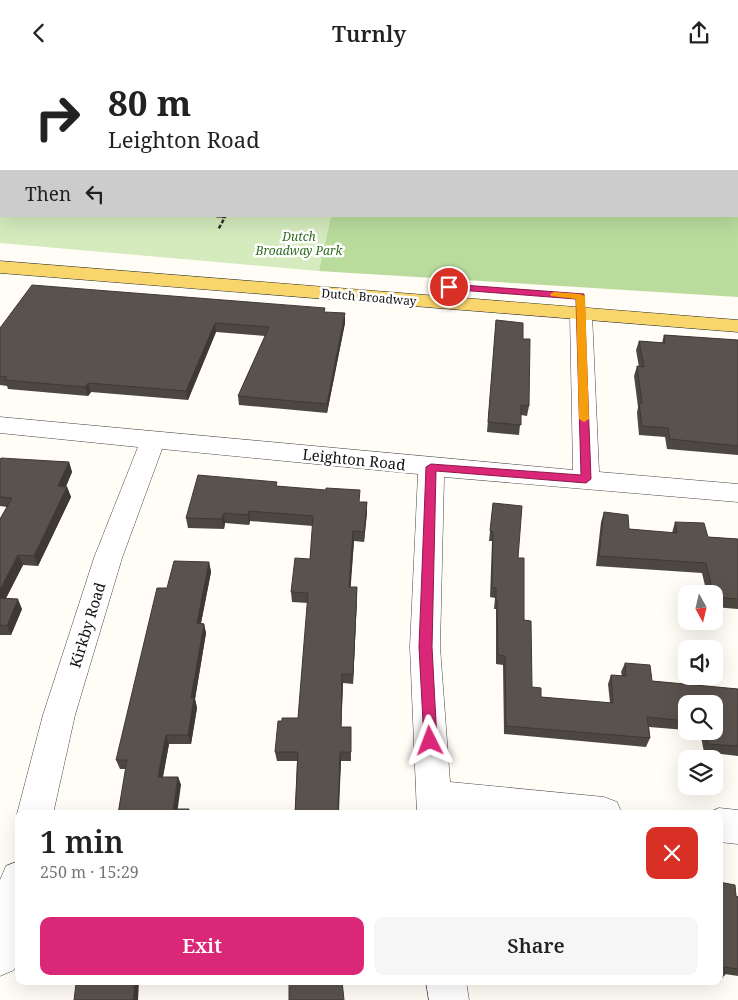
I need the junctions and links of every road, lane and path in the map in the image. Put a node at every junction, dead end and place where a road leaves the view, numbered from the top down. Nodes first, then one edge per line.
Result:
1 (225, 217) edge
2 (218, 230) dead end
3 (0, 252) edge
4 (0, 267) edge
5 (240, 279) junction
6 (581, 305) junction
7 (738, 308) edge
8 (738, 326) edge
9 (0, 425) edge
10 (152, 440) junction
11 (431, 467) junction
12 (586, 479) junction
13 (738, 493) edge
14 (434, 805) edge
15 (36, 810) edge
16 (528, 810) edge
17 (723, 825) edge
18 (738, 827) edge
19 (15, 895) edge
20 (0, 956) edge
21 (447, 985) edge
22 (449, 1000) edge

1 - 2 path
3 - 5 main road, Dutch Broadway
4 - 5 main road, Dutch Broadway
5 - 6 main road, Dutch Broadway
6 - 7 main road, Dutch Broadway
6 - 8 main road, Dutch Broadway
6 - 12 street
9 - 10 street, Leighton Road
10 - 11 street, Leighton Road
10 - 15 street, Kirkby Road
11 - 12 street, Leighton Road
11 - 14 street
12 - 13 street, Leighton Road
14 - 16 street
17 - 18 street
19 - 20 street
21 - 22 street

